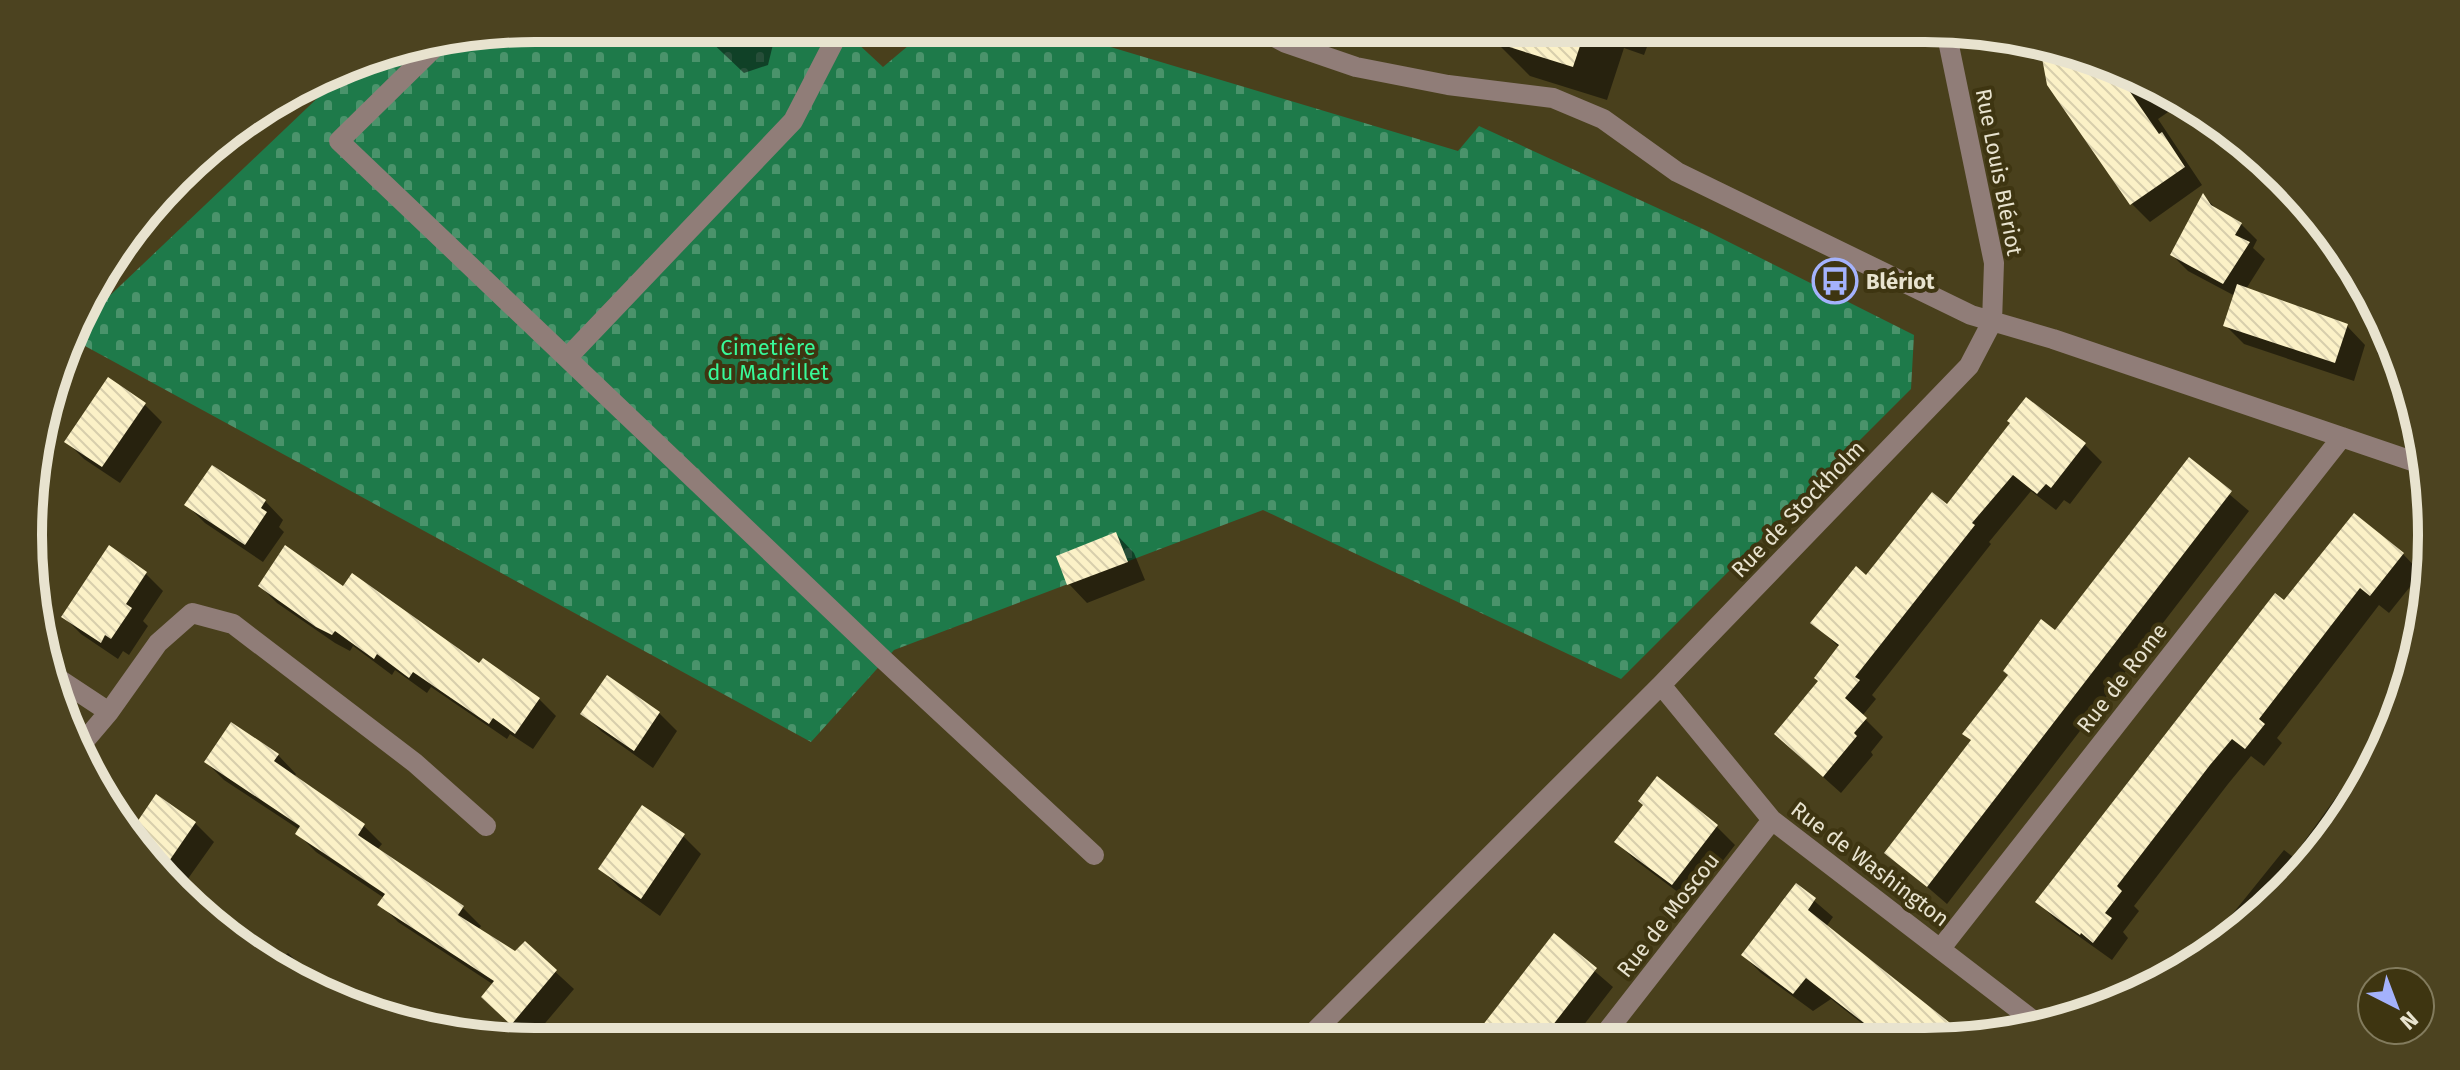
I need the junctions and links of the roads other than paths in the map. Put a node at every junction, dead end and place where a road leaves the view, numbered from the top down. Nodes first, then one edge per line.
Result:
1 (834, 42) edge
2 (1284, 42) edge
3 (1948, 43) edge
4 (428, 54) edge
5 (1992, 322) junction
6 (567, 358) junction
7 (2342, 437) junction
8 (2412, 461) edge
9 (65, 683) edge
10 (1661, 685) junction
11 (109, 712) junction
12 (87, 739) edge
13 (1772, 820) junction
14 (486, 826) dead end
15 (1094, 855) dead end
16 (1941, 948) junction
17 (2029, 1017) edge
18 (1318, 1028) edge
19 (1610, 1028) edge

1 - 6 street
2 - 5 street
3 - 5 street, Rue Louis Blériot
4 - 6 street
5 - 7 street
5 - 10 street, Rue de Stockholm
6 - 15 street
7 - 8 street
7 - 16 street, Rue de Rome
9 - 11 street
10 - 13 street, Rue de Washington
10 - 18 street, Rue de Stockholm
11 - 12 street
11 - 14 street
13 - 16 street, Rue de Washington
13 - 19 street, Rue de Moscou
16 - 17 street, Rue de Washington

